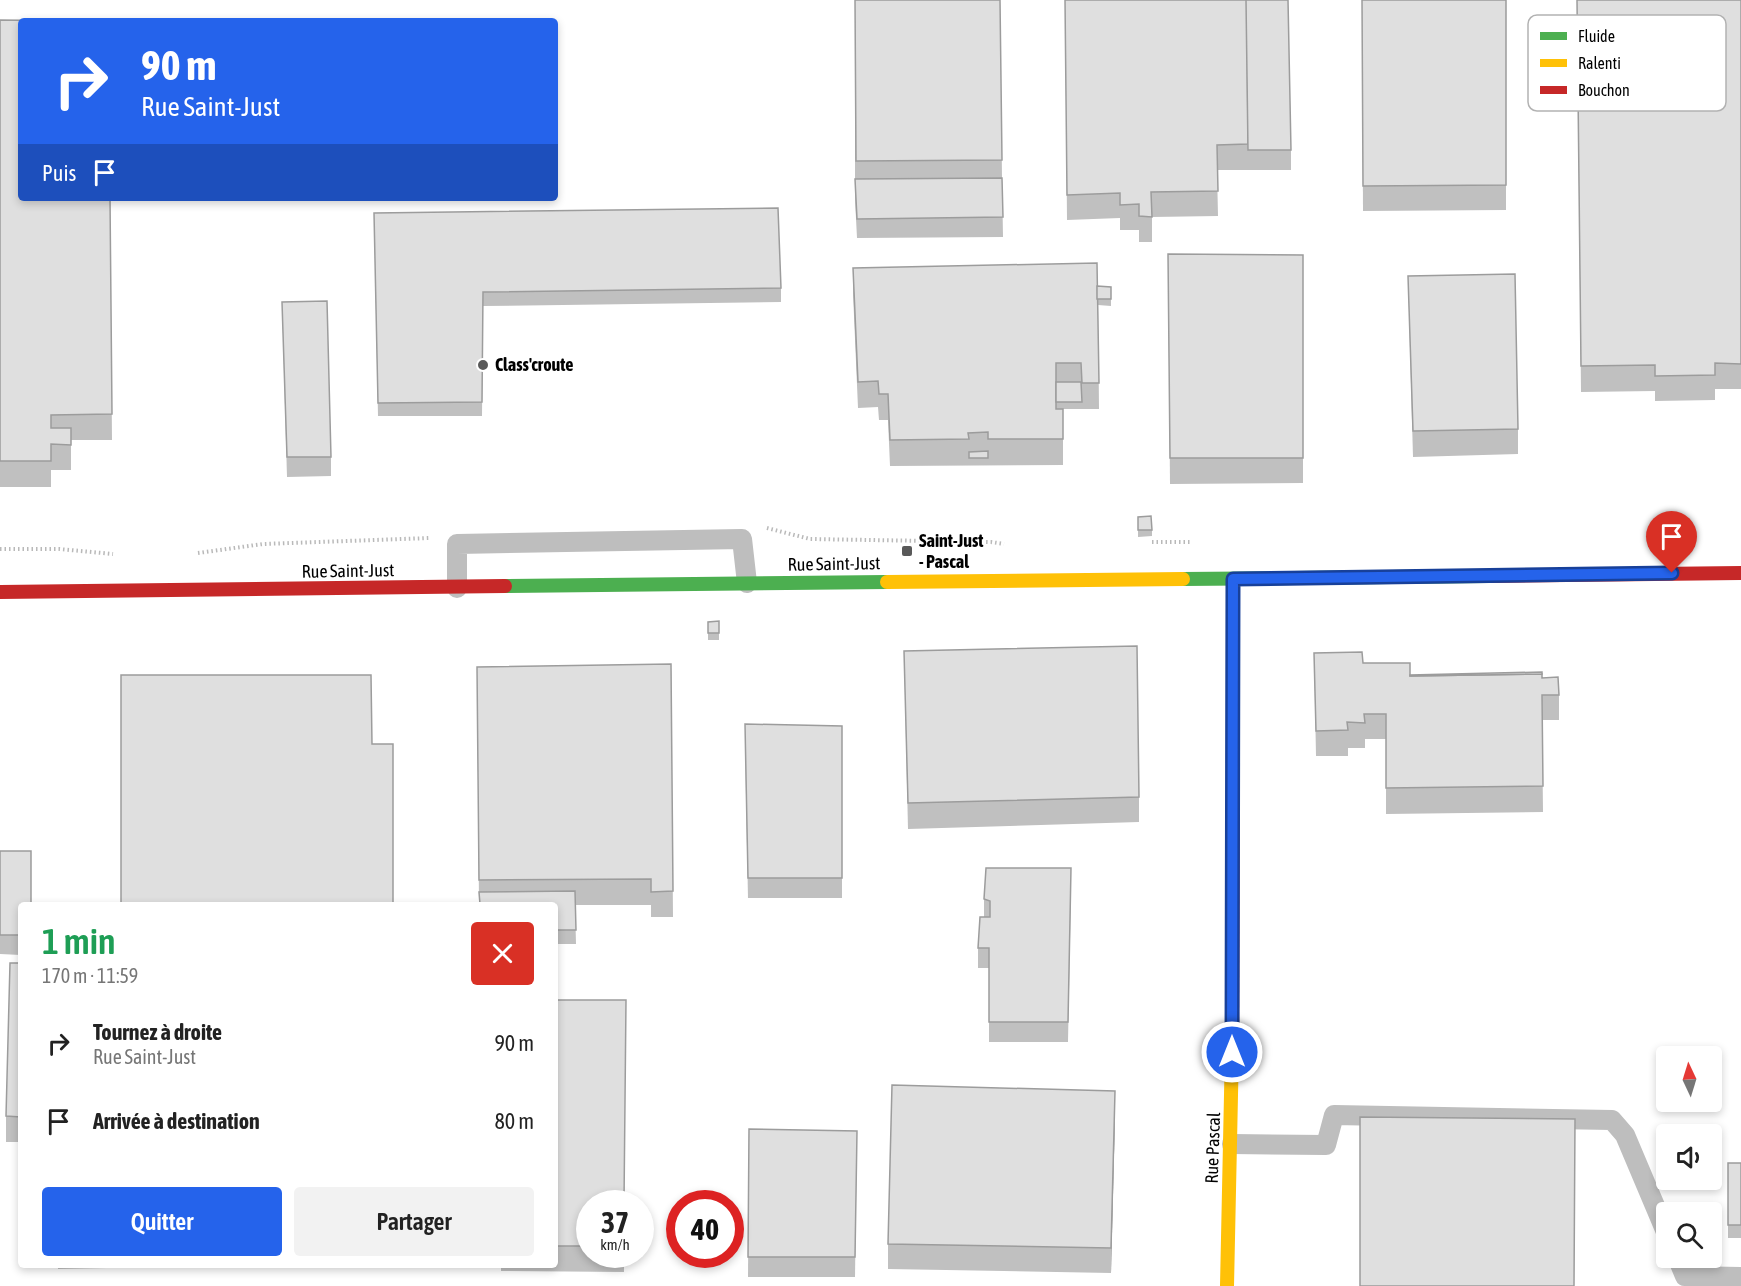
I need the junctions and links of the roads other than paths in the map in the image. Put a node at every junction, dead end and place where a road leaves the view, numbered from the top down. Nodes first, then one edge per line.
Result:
1 (1741, 573) edge
2 (1233, 579) junction
3 (747, 583) junction
4 (457, 588) junction
5 (0, 592) edge
6 (1232, 1144) junction
7 (1656, 1208) edge
8 (1682, 1268) edge
9 (1741, 1277) edge
10 (1227, 1286) edge

1 - 2 street, Rue Saint-Just
2 - 3 street, Rue Saint-Just
2 - 6 street, Rue Pascal
3 - 4 street, Rue Saint-Just
3 - 4 lane
4 - 5 street, Rue Saint-Just
6 - 7 lane
6 - 10 street, Rue Pascal
8 - 9 lane

